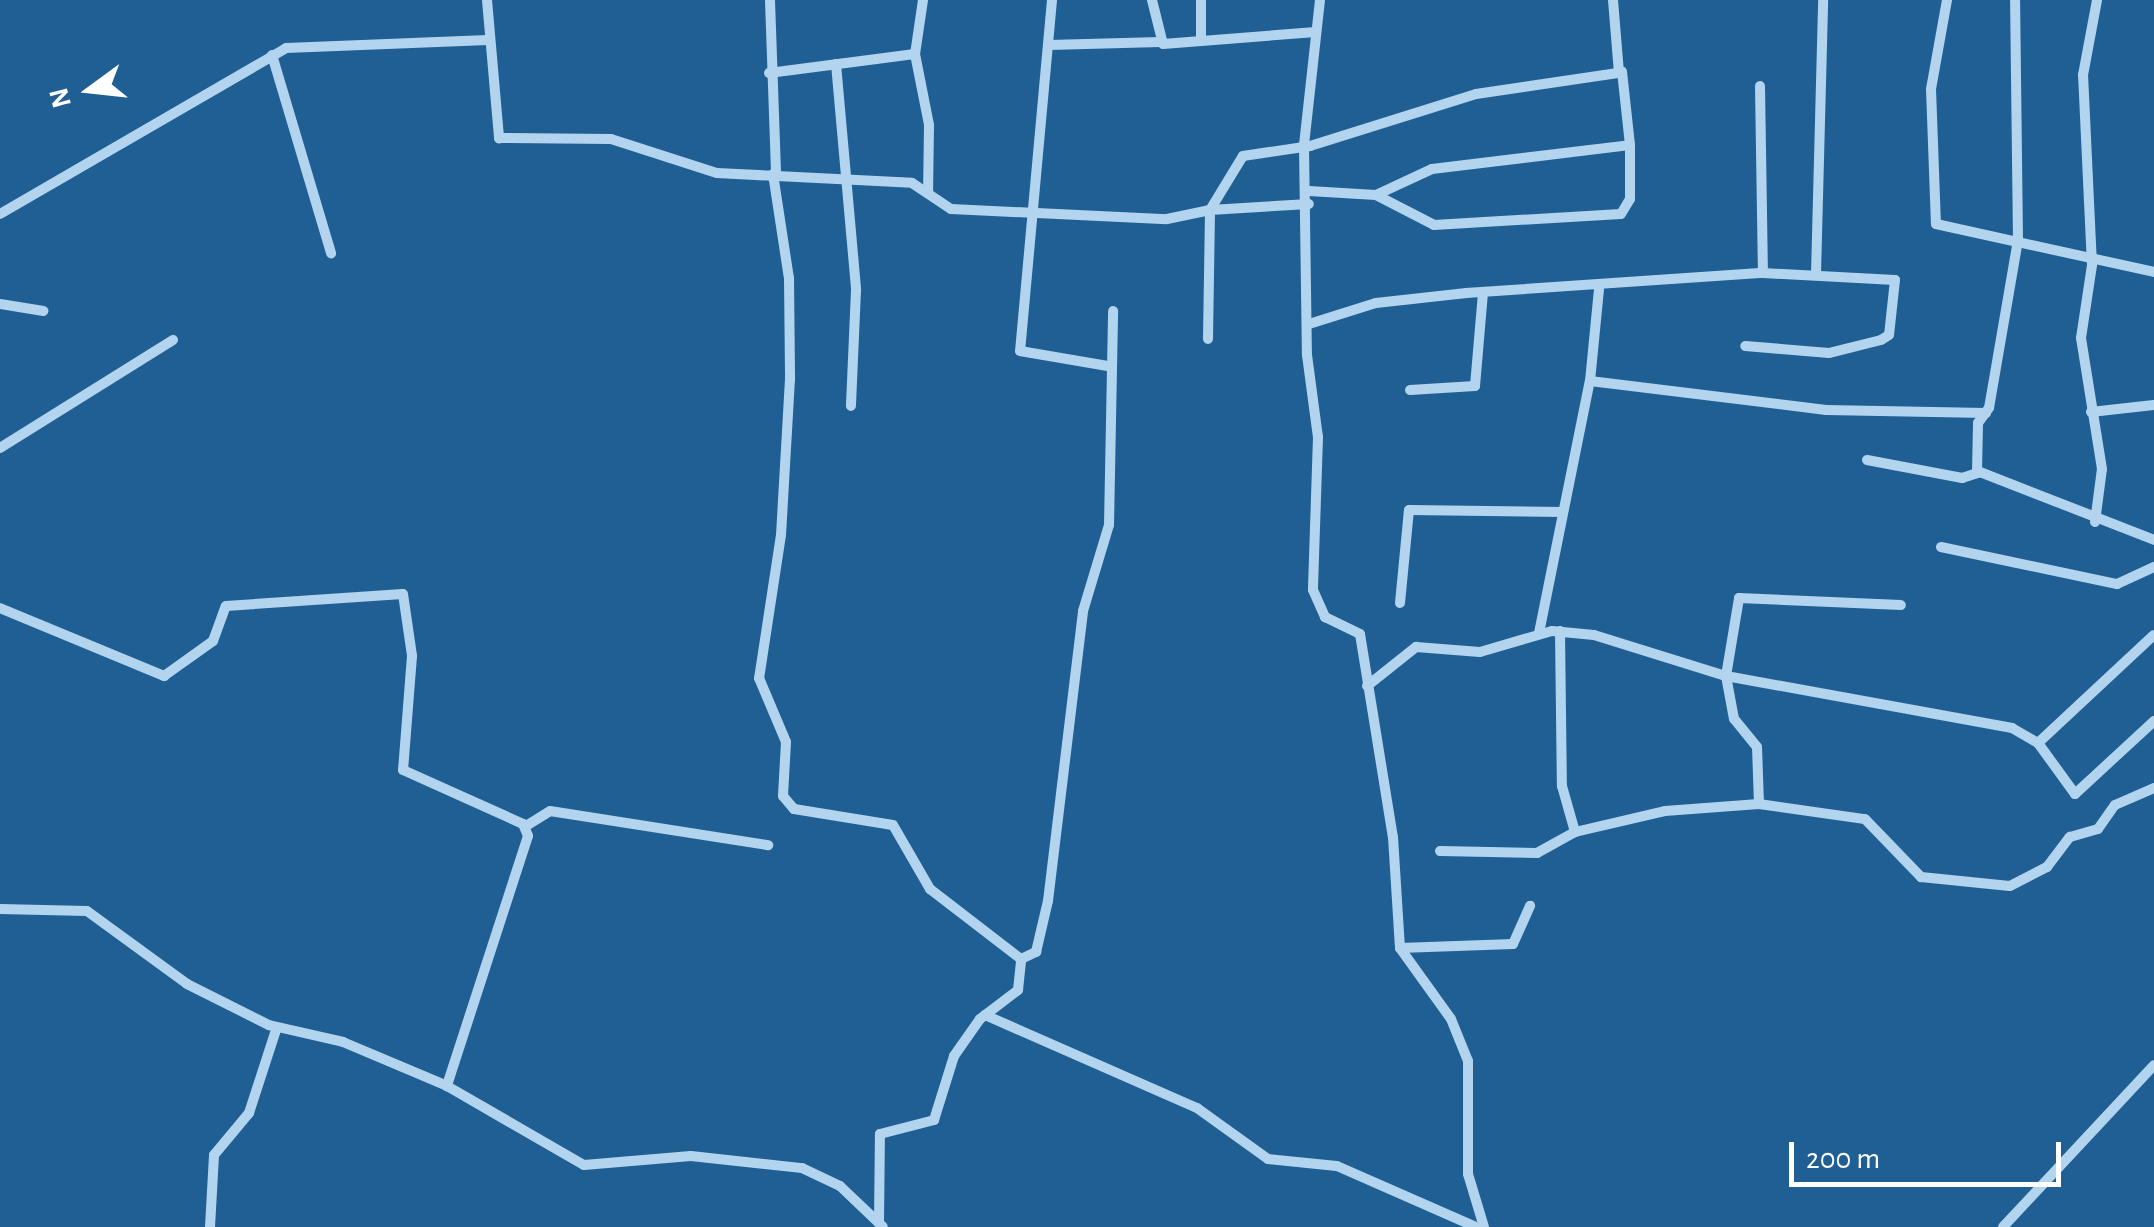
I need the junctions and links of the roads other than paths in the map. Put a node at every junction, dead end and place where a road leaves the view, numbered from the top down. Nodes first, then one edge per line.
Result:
1 (487, 0) edge
2 (770, 0) edge
3 (923, 0) edge
4 (1052, 0) edge
5 (1152, 0) edge
6 (1201, 0) edge
7 (1320, 0) edge
8 (1612, 0) edge
9 (1823, 0) edge
10 (1947, 0) edge
11 (2015, 0) edge
12 (2097, 0) edge
13 (1316, 32) junction
14 (488, 40) junction
15 (1201, 41) junction
16 (1160, 42) junction
17 (1049, 45) junction
18 (272, 54) junction
19 (915, 54) junction
20 (836, 64) junction
21 (1622, 71) junction
22 (769, 73) junction
23 (1760, 86) dead end
24 (1630, 145) junction
25 (1304, 146) junction
26 (774, 174) junction
27 (846, 176) junction
28 (1308, 191) junction
29 (928, 193) junction
30 (1376, 196) junction
31 (1309, 204) junction
32 (1210, 210) junction
33 (0, 214) edge
34 (1038, 214) junction
35 (2018, 246) junction
36 (331, 252) dead end
37 (2092, 265) junction
38 (2154, 272) edge
39 (1763, 274) junction
40 (1816, 274) junction
41 (1598, 289) junction
42 (1483, 293) junction
43 (0, 304) edge
44 (44, 311) dead end
45 (1112, 311) dead end
46 (1309, 324) junction
47 (1208, 339) dead end
48 (173, 340) dead end
49 (1745, 346) dead end
50 (1108, 366) junction
51 (1590, 381) junction
52 (1410, 390) dead end
53 (2154, 405) edge
54 (851, 406) dead end
55 (2091, 412) junction
56 (1986, 413) junction
57 (0, 448) edge
58 (1867, 460) dead end
59 (1977, 472) junction
60 (1564, 512) junction
61 (2095, 522) junction
62 (2154, 540) edge
63 (1941, 548) dead end
64 (2154, 567) edge
65 (1400, 603) dead end
66 (1901, 605) dead end
67 (0, 608) edge
68 (1560, 631) junction
69 (1539, 633) junction
70 (2154, 635) edge
71 (1726, 676) junction
72 (1366, 686) junction
73 (2154, 721) edge
74 (2038, 743) junction
75 (2154, 788) edge
76 (1759, 804) junction
77 (526, 826) junction
78 (1575, 832) junction
79 (768, 846) dead end
80 (1440, 851) dead end
81 (1530, 906) dead end
82 (0, 909) edge
83 (1400, 948) junction
84 (1021, 959) junction
85 (984, 1015) junction
86 (277, 1027) junction
87 (2154, 1066) edge
88 (447, 1086) junction
89 (881, 1225) edge
90 (210, 1227) edge
91 (1480, 1227) edge
92 (2004, 1227) edge

1 - 14 street
2 - 22 street
3 - 19 street
4 - 17 street
5 - 16 street
6 - 15 street
7 - 13 street
8 - 21 street
9 - 40 street
10 - 35 street
11 - 35 street
12 - 37 street
13 - 15 street
13 - 25 street
14 - 18 street
14 - 26 street
15 - 16 street
16 - 17 street
17 - 34 street
18 - 33 street
18 - 36 street
19 - 20 street
19 - 29 street
20 - 22 street
20 - 27 street
21 - 24 street
21 - 25 street
22 - 26 street
23 - 39 street
24 - 30 street
24 - 30 street
25 - 28 street
25 - 32 street
26 - 27 street
26 - 84 street
27 - 29 street
27 - 54 street
28 - 30 street
28 - 31 street
29 - 34 street
31 - 32 street
31 - 46 street
32 - 34 street
32 - 47 street
34 - 50 street
35 - 37 street
35 - 56 street
37 - 38 street
37 - 55 street
39 - 40 street
39 - 41 street
40 - 49 street
41 - 42 street
41 - 51 street
42 - 46 street
42 - 52 street
43 - 44 street
45 - 50 street
46 - 72 street
48 - 57 street
50 - 84 street
51 - 56 street
51 - 60 street
53 - 55 street
55 - 61 street
56 - 59 street
58 - 59 street
59 - 61 street
60 - 65 street
60 - 69 street
61 - 62 street
63 - 64 street
66 - 71 street
67 - 77 street
68 - 69 street
68 - 71 street
68 - 78 street
69 - 72 street
70 - 74 street
71 - 74 street
71 - 76 street
72 - 83 street
73 - 74 street
75 - 76 street
76 - 78 street
77 - 79 street
77 - 88 street
78 - 80 street
81 - 83 street
82 - 86 street
83 - 91 street
84 - 85 street
85 - 89 street
85 - 91 street
86 - 88 street
86 - 90 street
87 - 92 street
88 - 89 street

